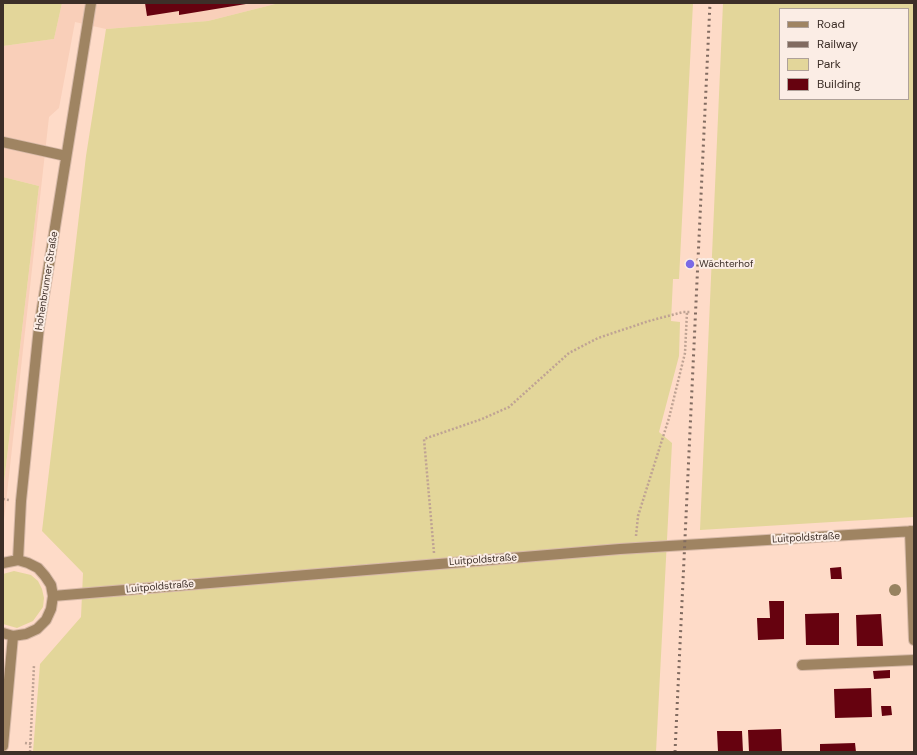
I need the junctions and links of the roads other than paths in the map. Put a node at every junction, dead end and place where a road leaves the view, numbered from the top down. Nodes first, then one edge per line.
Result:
1 (91, 3) edge
2 (3, 142) edge
3 (66, 156) junction
4 (912, 531) edge
5 (18, 560) junction
6 (3, 563) edge
7 (53, 596) junction
8 (3, 633) edge
9 (13, 636) junction
10 (914, 640) edge
11 (914, 660) edge
12 (802, 664) dead end
13 (3, 746) edge

1 - 3 street, Hohenbrunner Straße
2 - 3 street
3 - 5 street, Hohenbrunner Straße
4 - 7 street, Luitpoldstraße
4 - 10 street
5 - 6 street
5 - 7 street
7 - 9 street
8 - 9 street
9 - 13 street
11 - 12 street

